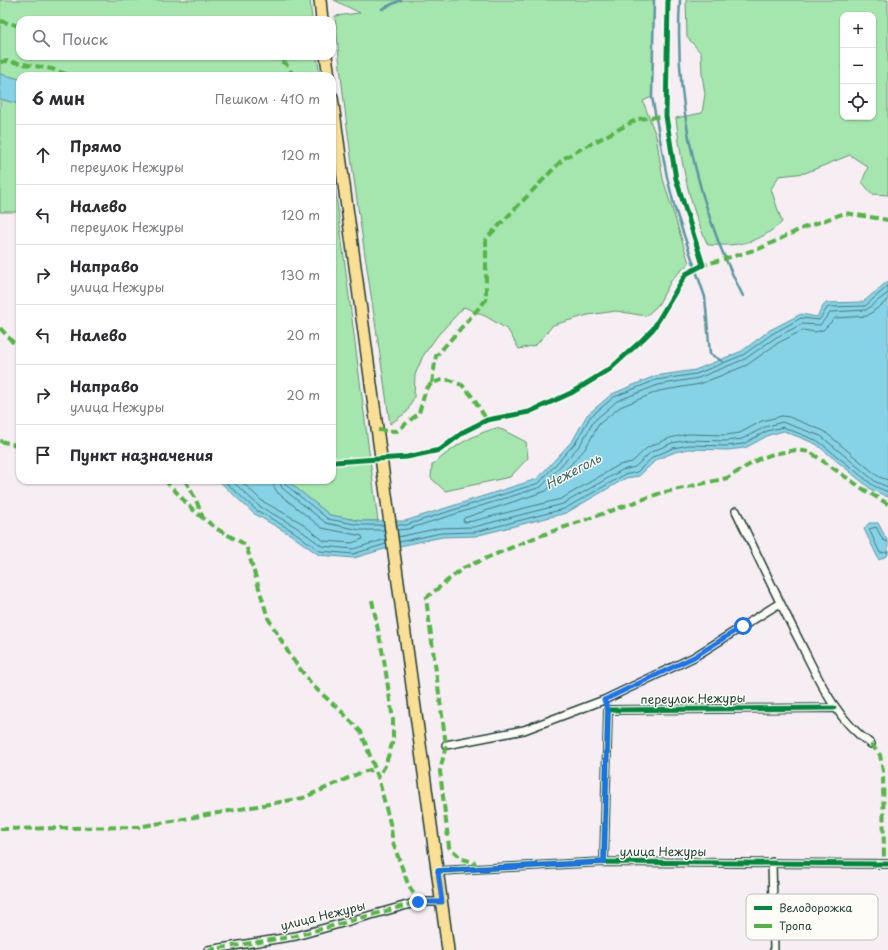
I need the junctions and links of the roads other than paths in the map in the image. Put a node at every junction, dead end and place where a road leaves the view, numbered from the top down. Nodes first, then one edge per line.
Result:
1 (320, 0) edge
2 (322, 16) edge
3 (327, 60) edge
4 (328, 72) edge
5 (336, 126) edge
6 (736, 511) dead end
7 (780, 603) junction
8 (604, 700) junction
9 (834, 708) junction
10 (608, 710) junction
11 (871, 744) dead end
12 (446, 745) dead end
13 (604, 862) junction
14 (772, 862) junction
15 (888, 864) edge
16 (438, 871) junction
17 (773, 894) edge
18 (442, 902) junction
19 (774, 940) edge
20 (208, 950) edge
21 (448, 950) edge
22 (774, 950) edge

1 - 2 main road
3 - 4 main road
5 - 16 main road
6 - 7 street
7 - 8 street, переулок Нежуры
7 - 9 street
8 - 10 street
8 - 12 street, переулок Нежуры
9 - 10 street, переулок Нежуры
9 - 11 street
10 - 13 street
13 - 14 street, улица Нежуры
13 - 16 street, улица Нежуры
14 - 15 street, улица Нежуры
14 - 17 street
16 - 18 main road
18 - 20 street, улица Нежуры
18 - 21 main road
19 - 22 street

